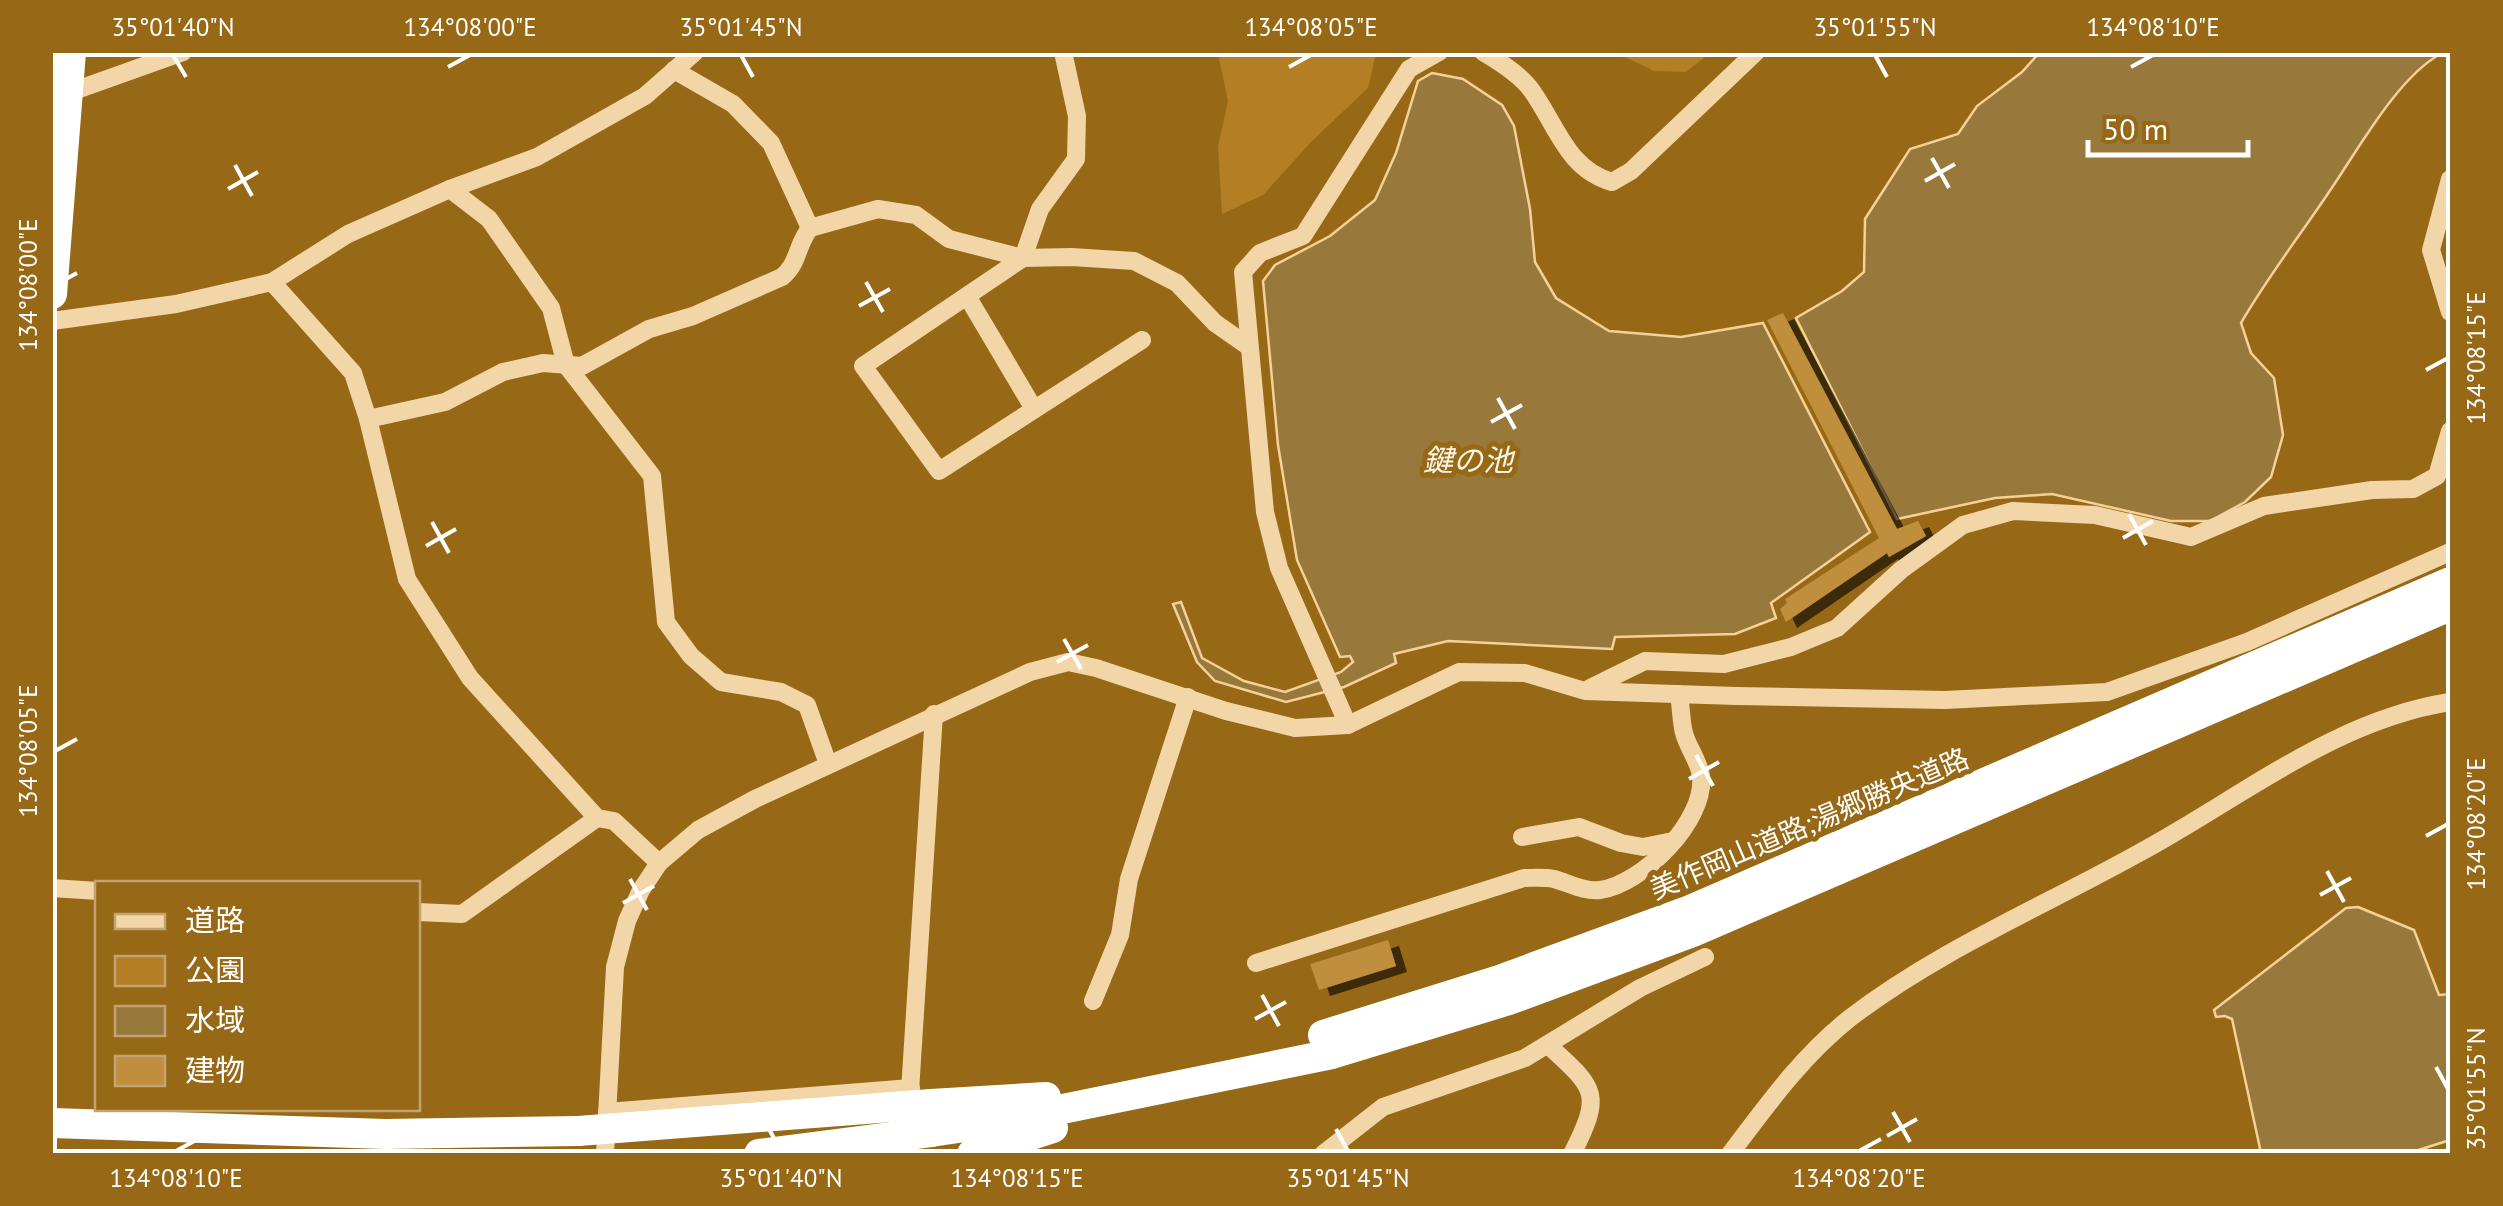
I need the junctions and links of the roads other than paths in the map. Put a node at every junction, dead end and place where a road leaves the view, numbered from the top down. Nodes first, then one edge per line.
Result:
1 (70, 52) edge
2 (183, 52) edge
3 (695, 52) edge
4 (1063, 52) edge
5 (1439, 52) edge
6 (1483, 52) edge
7 (1756, 52) edge
8 (674, 70) junction
9 (68, 94) junction
10 (57, 176) edge
11 (2450, 179) edge
12 (450, 188) junction
13 (810, 228) junction
14 (2450, 249) edge
15 (2431, 250) junction
16 (1023, 258) junction
17 (272, 282) junction
18 (52, 294) edge
19 (967, 296) junction
20 (2450, 312) edge
21 (52, 320) edge
22 (1142, 340) dead end
23 (1248, 346) junction
24 (566, 365) junction
25 (1034, 409) junction
26 (368, 419) junction
27 (2450, 431) edge
28 (2450, 552) edge
29 (2450, 582) edge
30 (2450, 606) edge
31 (1585, 691) junction
32 (1679, 694) junction
33 (1188, 697) junction
34 (2450, 702) edge
35 (934, 714) junction
36 (1348, 725) junction
37 (828, 764) junction
38 (597, 818) junction
39 (1522, 837) dead end
40 (1673, 840) junction
41 (659, 863) junction
42 (52, 888) edge
43 (95, 891) edge
44 (420, 912) edge
45 (1705, 957) dead end
46 (1256, 963) dead end
47 (1093, 1001) dead end
48 (1548, 1045) junction
49 (1166, 1086) junction
50 (924, 1108) junction
51 (608, 1112) junction
52 (52, 1124) edge
53 (605, 1154) edge
54 (759, 1154) edge
55 (906, 1154) edge
56 (972, 1154) edge
57 (1323, 1154) edge
58 (1572, 1154) edge
59 (1730, 1154) edge

1 - 9 highway
2 - 9 street
3 - 8 street
4 - 16 street
5 - 23 street
6 - 7 street
8 - 12 street
8 - 13 street
9 - 10 highway
10 - 18 highway
11 - 15 street
12 - 17 street
12 - 24 street
13 - 16 street
13 - 24 street
14 - 15 street
15 - 20 street
16 - 19 street
16 - 23 street
17 - 21 street
17 - 26 street
19 - 25 street
19 - 25 street
22 - 25 street
23 - 36 street
24 - 26 street
24 - 37 street
26 - 38 street
27 - 31 street
28 - 32 street
29 - 49 highway, 美作岡山道路;湯郷勝央道路
30 - 49 highway, 美作岡山道路;湯郷勝央道路
31 - 32 street
31 - 36 street
32 - 40 street
33 - 35 street
33 - 36 street
33 - 47 street
34 - 59 street
35 - 37 street
35 - 50 street
37 - 41 street
38 - 41 street
38 - 44 street
39 - 40 street
40 - 46 street
41 - 51 street
42 - 43 street
45 - 48 street
48 - 57 street
48 - 58 street
49 - 50 highway, 美作岡山道路;湯郷勝央道路
49 - 56 highway
50 - 51 street
50 - 52 highway, bridge
50 - 54 highway, 美作岡山道路;湯郷勝央道路, bridge
50 - 55 street
51 - 53 street

